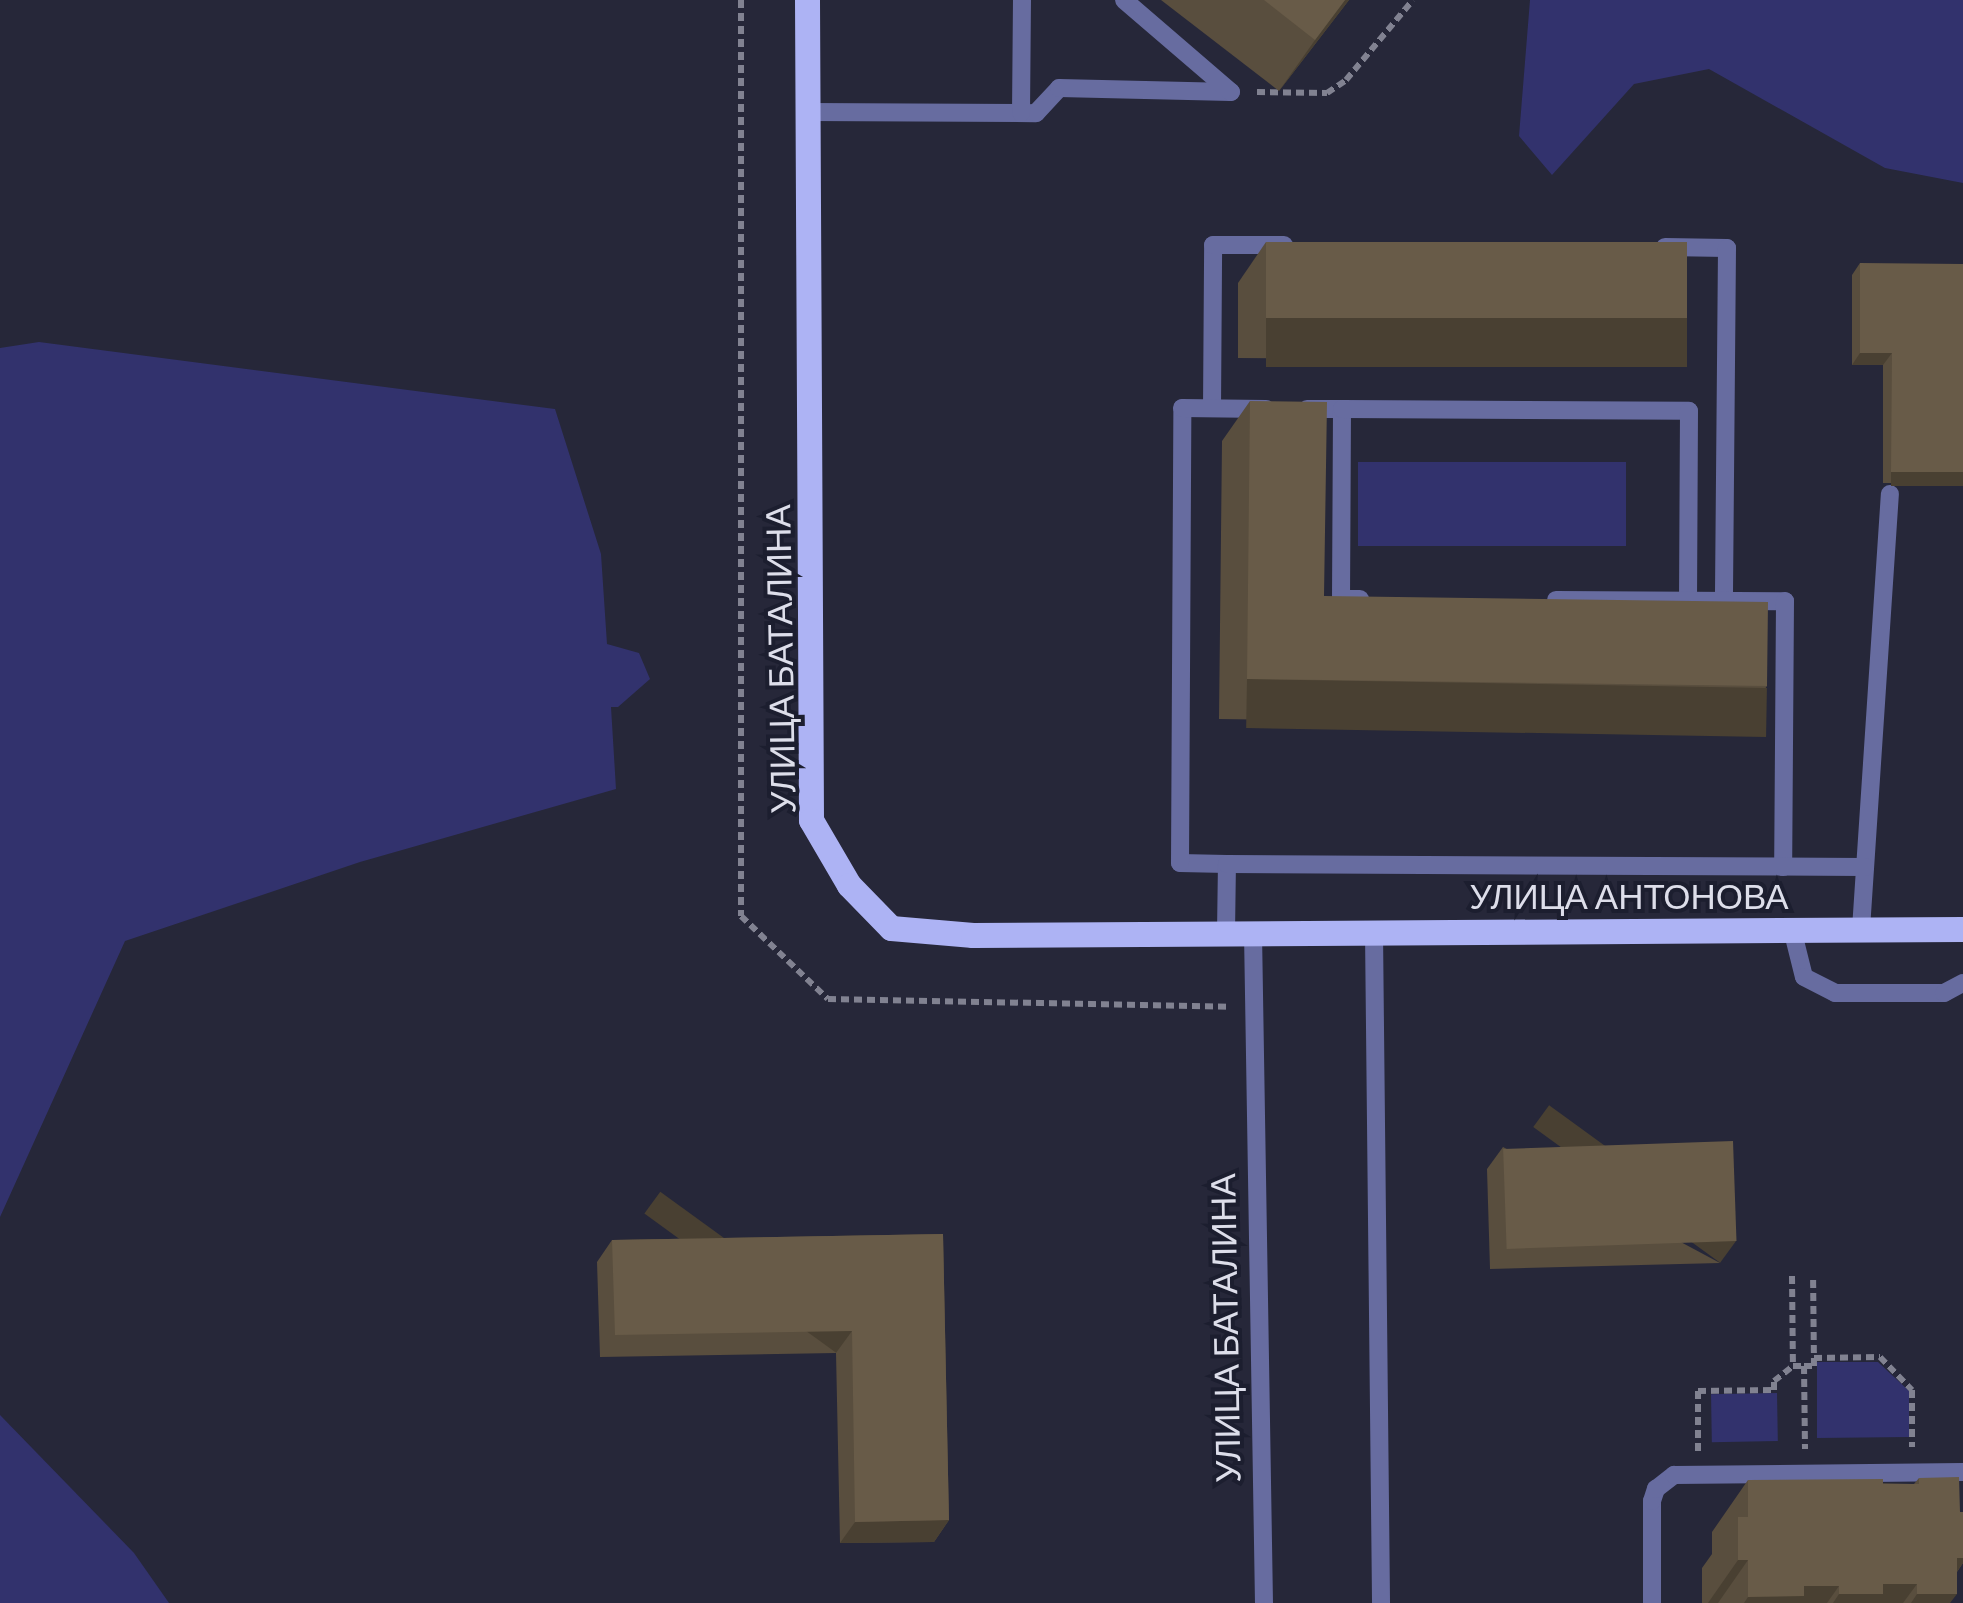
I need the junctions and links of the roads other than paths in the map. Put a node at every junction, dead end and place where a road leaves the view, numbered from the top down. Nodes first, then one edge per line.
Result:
1 (807, 0) edge
2 (1022, 0) edge
3 (1124, 0) edge
4 (808, 112) junction
5 (1022, 113) junction
6 (1312, 245) edge
7 (1648, 247) edge
8 (1212, 408) junction
9 (1342, 409) junction
10 (1890, 494) edge
11 (1380, 599) edge
12 (1534, 600) edge
13 (1688, 600) junction
14 (1724, 601) junction
15 (1226, 864) junction
16 (1783, 867) junction
17 (1865, 867) junction
18 (1792, 929) junction
19 (1860, 929) junction
20 (1963, 929) edge
21 (1296, 932) joint
22 (1374, 932) junction
23 (1226, 933) junction
24 (1253, 933) junction
25 (1963, 983) edge
26 (1963, 1472) edge
27 (1264, 1603) edge
28 (1381, 1603) edge
29 (1652, 1603) edge

1 - 4 main road, УЛИЦА БАТАЛИНА
2 - 5 lane
3 - 5 lane
4 - 5 lane
4 - 23 main road, УЛИЦА БАТАЛИНА
6 - 8 lane
7 - 14 lane
8 - 9 lane
8 - 15 lane
9 - 11 lane
9 - 13 lane
10 - 17 lane
12 - 13 lane
13 - 14 lane
14 - 16 lane
15 - 16 lane
15 - 23 lane
16 - 17 lane
17 - 19 lane
18 - 19 main road, УЛИЦА АНТОНОВА
18 - 22 main road, УЛИЦА АНТОНОВА
18 - 25 lane
19 - 20 main road, УЛИЦА АНТОНОВА
21 - 22 main road, УЛИЦА АНТОНОВА
21 - 24 main road, УЛИЦА БАТАЛИНА
22 - 28 lane
23 - 24 main road, УЛИЦА БАТАЛИНА
24 - 27 lane, УЛИЦА БАТАЛИНА
26 - 29 lane

